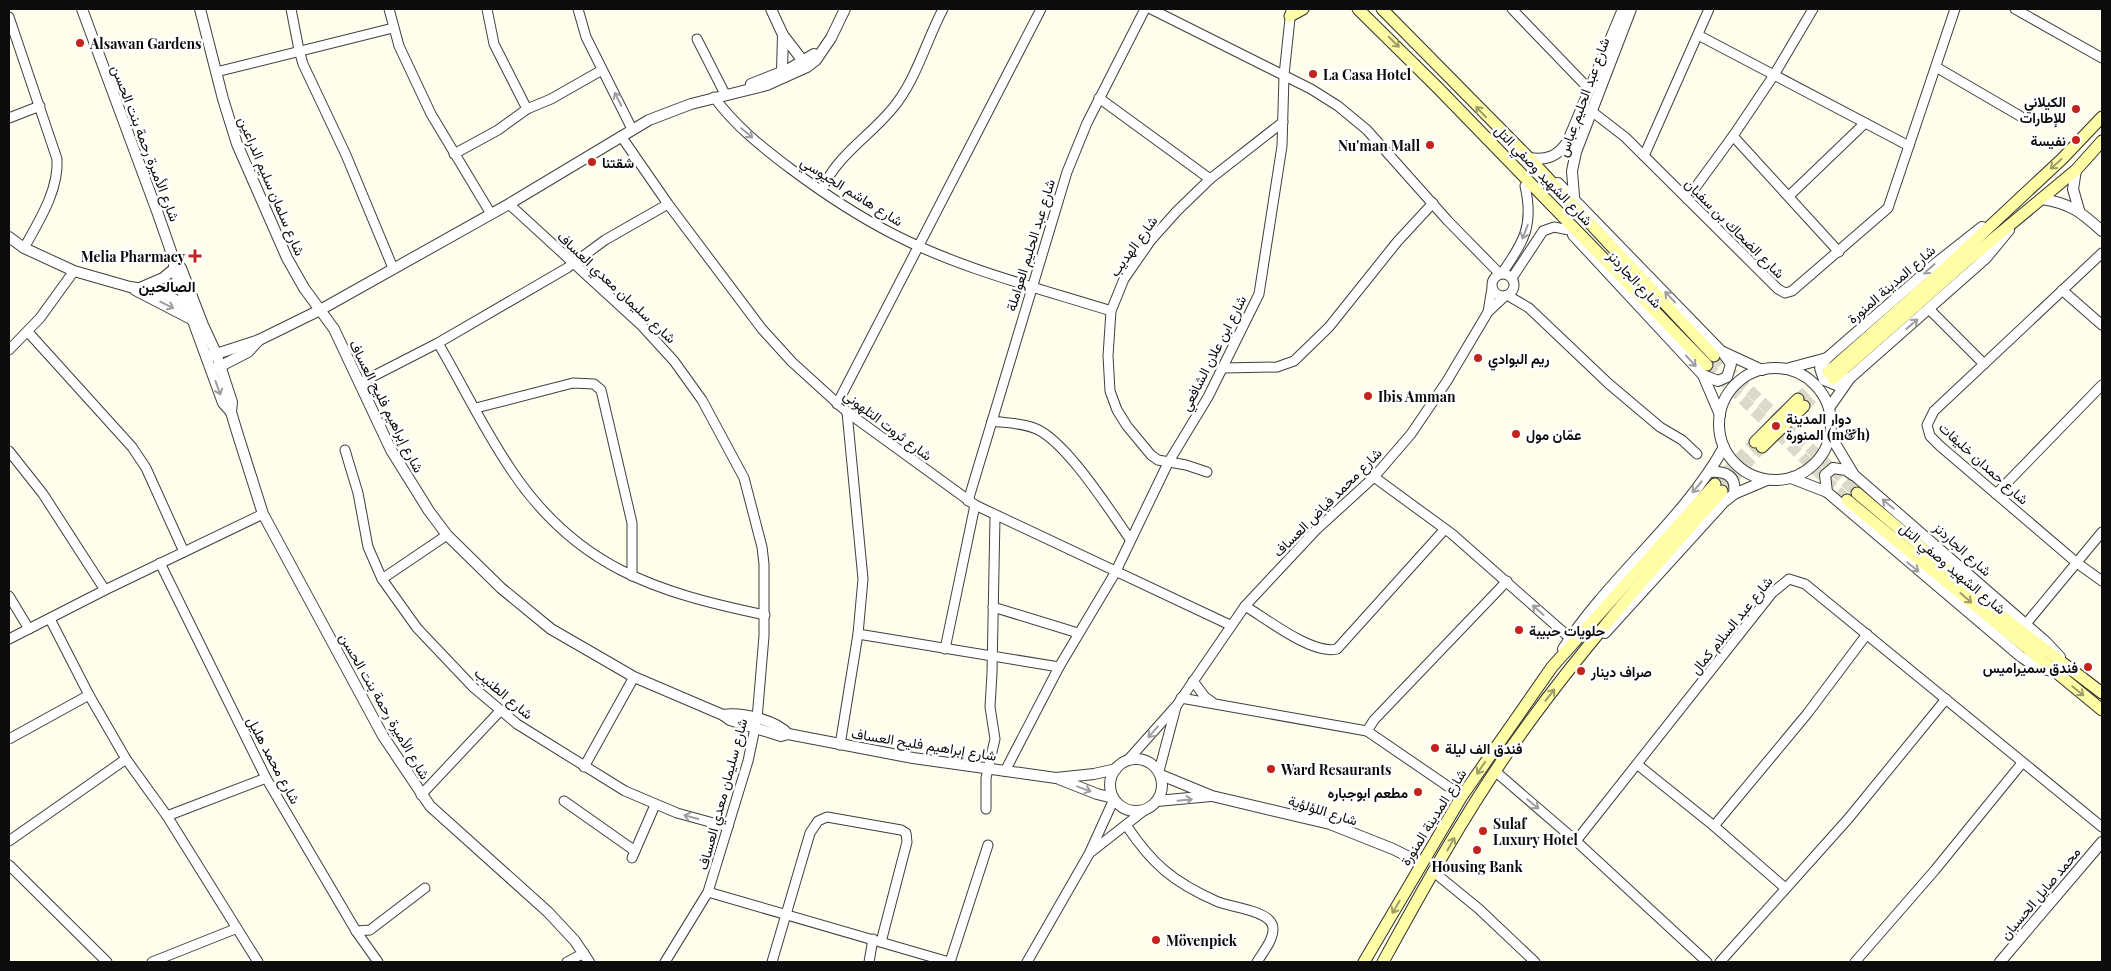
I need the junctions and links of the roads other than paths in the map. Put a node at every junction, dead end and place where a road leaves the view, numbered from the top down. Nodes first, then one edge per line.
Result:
1 (82, 9) edge
2 (200, 9) edge
3 (292, 9) edge
4 (389, 9) edge
5 (487, 9) edge
6 (578, 9) edge
7 (771, 9) edge
8 (845, 9) edge
9 (943, 9) edge
10 (1041, 9) edge
11 (1145, 9) edge
12 (1151, 9) edge
13 (1304, 9) edge
14 (1358, 9) edge
15 (1382, 9) edge
16 (1512, 9) edge
17 (1623, 9) edge
18 (1631, 9) edge
19 (1709, 9) edge
20 (1813, 9) edge
21 (1955, 9) edge
22 (2016, 9) edge
23 (1290, 12) edge
24 (9, 17) edge
25 (393, 28) junction
26 (782, 35) junction
27 (1698, 35) junction
28 (697, 39) dead end
29 (2091, 49) junction
30 (299, 50) junction
31 (820, 52) junction
32 (2102, 52) edge
33 (2102, 58) edge
34 (803, 61) junction
35 (1936, 67) junction
36 (602, 70) junction
37 (782, 71) junction
38 (216, 72) junction
39 (1284, 75) junction
40 (1774, 75) junction
41 (744, 89) junction
42 (1589, 90) junction
43 (725, 94) junction
44 (714, 97) junction
45 (1099, 98) junction
46 (40, 106) junction
47 (527, 109) junction
48 (1590, 110) junction
49 (2020, 116) dead end
50 (2102, 117) edge
51 (9, 118) edge
52 (1283, 122) junction
53 (1865, 123) junction
54 (632, 129) junction
55 (621, 136) junction
56 (1733, 136) junction
57 (2102, 141) edge
58 (1908, 146) junction
59 (454, 154) junction
60 (1644, 156) junction
61 (1529, 158) junction
62 (1537, 167) junction
63 (1518, 170) junction
64 (2076, 170) junction
65 (1210, 179) junction
66 (1526, 186) junction
67 (822, 190) junction
68 (1574, 196) junction
69 (1789, 196) junction
70 (1687, 199) junction
71 (2041, 199) junction
72 (1433, 203) junction
73 (509, 204) junction
74 (668, 204) junction
75 (2009, 207) junction
76 (2079, 210) junction
77 (491, 214) junction
78 (2022, 215) junction
79 (1569, 230) junction
80 (2102, 231) edge
81 (9, 236) edge
82 (919, 246) junction
83 (24, 248) junction
84 (1840, 252) junction
85 (2102, 253) edge
86 (572, 263) junction
87 (174, 264) junction
88 (393, 268) junction
89 (74, 271) junction
90 (1497, 279) junction
91 (1513, 281) junction
92 (1032, 286) junction
93 (134, 287) junction
94 (2062, 290) junction
95 (1506, 295) junction
96 (188, 306) junction
97 (1529, 308) junction
98 (320, 310) junction
99 (1929, 310) junction
100 (1111, 311) junction
101 (1488, 312) junction
102 (195, 316) junction
103 (2102, 326) edge
104 (28, 332) junction
105 (259, 340) junction
106 (438, 342) junction
107 (9, 350) edge
108 (212, 355) junction
109 (1827, 358) junction
110 (1711, 362) junction
111 (1984, 364) junction
112 (1224, 368) junction
113 (216, 369) junction
114 (1785, 369) junction
115 (1762, 370) junction
116 (1850, 378) junction
117 (360, 383) junction
118 (2102, 385) edge
119 (1801, 402) tunnel mouth
120 (837, 404) junction
121 (476, 408) junction
122 (1829, 408) junction
123 (847, 412) junction
124 (1720, 415) junction
125 (992, 421) junction
126 (1830, 435) junction
127 (1759, 445) tunnel mouth
128 (1724, 447) junction
129 (345, 450) dead end
130 (9, 451) edge
131 (1697, 454) dead end
132 (1168, 463) junction
133 (1207, 472) dead end
134 (1709, 472) junction
135 (1854, 475) junction
136 (1374, 477) junction
137 (1791, 478) junction
138 (1768, 480) junction
139 (1826, 492) junction
140 (1734, 494) junction
141 (1996, 494) junction
142 (1852, 497) tunnel mouth
143 (971, 503) junction
144 (263, 514) junction
145 (995, 517) junction
146 (1445, 529) junction
147 (2102, 532) edge
148 (447, 535) junction
149 (1130, 539) junction
150 (184, 552) junction
151 (160, 563) junction
152 (2077, 563) junction
153 (1115, 573) junction
154 (632, 576) junction
155 (382, 579) junction
156 (1507, 581) junction
157 (2102, 581) edge
158 (105, 590) junction
159 (9, 596) edge
160 (1245, 606) junction
161 (993, 607) junction
162 (765, 615) junction
163 (50, 619) junction
164 (2025, 625) junction
165 (1230, 626) junction
166 (29, 629) junction
167 (1078, 633) junction
168 (858, 634) junction
169 (1867, 634) junction
170 (1570, 638) junction
171 (9, 639) edge
172 (945, 649) junction
173 (993, 657) junction
174 (1058, 667) junction
175 (1552, 667) junction
176 (1572, 668) junction
177 (2061, 669) junction
178 (634, 677) junction
179 (1193, 681) junction
180 (2102, 693) edge
181 (89, 695) junction
182 (1946, 699) junction
183 (1179, 701) junction
184 (1214, 704) junction
185 (2102, 710) edge
186 (500, 711) junction
187 (756, 724) junction
188 (1367, 731) junction
189 (9, 739) edge
190 (840, 745) junction
191 (126, 759) junction
192 (1128, 760) junction
193 (2022, 763) junction
194 (1638, 765) junction
195 (584, 767) junction
196 (1116, 769) junction
197 (987, 770) junction
198 (1005, 771) junction
199 (1496, 772) junction
200 (1160, 773) junction
201 (266, 778) junction
202 (1056, 778) junction
203 (421, 795) junction
204 (1212, 796) junction
205 (1462, 796) junction
206 (1114, 798) junction
207 (564, 801) dead end
208 (1157, 802) junction
209 (655, 805) junction
210 (986, 808) dead end
211 (1146, 810) junction
212 (167, 816) junction
213 (1126, 825) junction
214 (1714, 826) junction
215 (728, 827) junction
216 (2102, 827) edge
217 (9, 841) edge
218 (1576, 841) junction
219 (2102, 842) edge
220 (988, 846) dead end
221 (1089, 854) junction
222 (1421, 863) junction
223 (9, 865) edge
224 (1435, 873) junction
225 (426, 888) dead end
226 (1784, 888) junction
227 (708, 892) junction
228 (786, 915) junction
229 (235, 929) junction
230 (356, 930) junction
231 (877, 940) junction
232 (584, 953) junction
233 (107, 962) edge
234 (152, 962) edge
235 (258, 962) edge
236 (378, 962) edge
237 (567, 962) edge
238 (589, 962) edge
239 (665, 962) edge
240 (772, 962) edge
241 (869, 962) edge
242 (949, 962) edge
243 (1027, 962) edge
244 (1257, 962) edge
245 (1364, 962) edge
246 (1383, 962) edge
247 (1535, 962) edge
248 (1707, 962) edge
249 (1720, 962) edge
250 (1855, 962) edge
251 (2000, 962) edge

1 - 87 street, شارع الأميرة رحمة بنت الحسن
2 - 38 street, شارع سلمان سليم الدراعين
3 - 30 street
4 - 25 street
5 - 47 street
6 - 36 street
7 - 26 street
8 - 31 street
9 - 67 street
10 - 82 street
11 - 45 street, شارع عبد الحليم العواملة
12 - 39 street
13 - 23 main road
14 -> 63 main road, شارع الشهيد وصفي التل
61 -> 15 main road, شارع الشهيد وصفي التل
16 - 42 street
17 - 42 street, شارع عبد الحليم عباس
18 - 48 street, شارع عبد الحليم عباس
19 - 27 street
20 - 40 street
21 - 35 street, شارع الضحاك بن سفيان
22 - 29 street
23 - 39 street, شارع ابن علان الشافعي
24 - 46 street
25 - 30 street
25 - 59 street
26 - 34 street
26 - 37 street
27 - 40 street
27 - 60 street
28 - 43 street
29 - 32 street
29 - 33 street
30 - 38 street
30 - 88 street
31 - 34 street
31 - 41 street
34 - 37 street
35 - 49 street
35 - 58 street, شارع الضحاك بن سفيان
36 - 47 street
54 -> 36 street
37 - 41 street
38 - 98 street, شارع سلمان سليم الدراعين
39 - 52 street, شارع ابن علان الشافعي
39 - 72 street
40 - 53 street
40 - 56 street
41 - 43 street
42 - 61 street, شارع عبد الحليم عباس
43 - 44 street
44 - 54 street
44 -> 67 street, شارع هاشم الجيوسي
45 - 65 street
45 - 92 street, شارع عبد الحليم العواملة
46 - 51 street
46 - 83 street
47 - 59 street
48 - 60 street, شارع الضحاك بن سفيان
48 - 68 street, شارع عبد الحليم عباس
50 -> 75 main road, شارع المدينة المنورة
52 - 65 street, شارع الهديب
52 - 112 street, شارع ابن علان الشافعي
53 - 58 street
53 - 69 street
54 - 55 street
55 - 73 street
55 - 74 street, شارع ثروت التلهوني
56 - 69 street
56 - 70 street
57 - 64 main road, شارع المدينة المنورة
58 - 84 street, شارع الضحاك بن سفيان
59 - 77 street
60 - 70 street, شارع الضحاك بن سفيان
61 - 62 main road, شارع الشهيد وصفي التل
62 - 68 street, شارع الجاردنز
62 - 110 main road, شارع الشهيد وصفي التل
63 - 66 street, شارع الجاردنز
63 - 110 main road, شارع الشهيد وصفي التل
64 - 71 main road, شارع المدينة المنورة
64 - 76 street
65 - 100 street, شارع الهديب
66 - 79 street, شارع الجاردنز
66 -> 90 street, شارع محمد فياض العساف
67 - 82 street, شارع هاشم الجيوسي
110 -> 68 street, شارع الجاردنز
69 - 84 street
70 - 84 street, شارع الضحاك بن سفيان
71 - 76 street
71 - 78 main road, شارع المدينة المنورة
72 - 90 street
72 - 112 street
73 - 77 street
73 - 86 street, شارع سليمان معدي العساف
74 - 86 street
74 - 120 street, شارع ثروت التلهوني
75 - 78 main road, شارع المدينة المنورة
75 -> 109 street, شارع المدينة المنورة
76 - 80 street
77 - 88 street
78 - 99 street, شارع المدينة المنورة
79 - 91 street
79 -> 110 street, شارع الجاردنز
81 - 83 street
82 - 92 street, شارع هاشم الجيوسي
82 - 120 street
83 - 89 street
85 - 94 street, شارع حمدان خليفات
86 - 106 street
86 - 162 street, شارع سليمان معدي العساف
87 - 93 street
87 - 96 street, شارع الأميرة رحمة بنت الحسن
87 - 102 street, شارع الأميرة رحمة بنت الحسن
88 - 98 street
89 - 93 street
89 - 104 street
90 - 91 street
90 - 95 street
90 - 101 street, شارع محمد فياض العساف
91 - 95 street, شارع محمد فياض العساف
91 - 97 street
92 - 100 street, شارع هاشم الجيوسي
92 - 125 street, شارع عبد الحليم العواملة
93 - 96 street
93 -> 102 street
94 - 103 street
94 - 111 street, شارع حمدان خليفات
95 - 97 street
95 - 101 street, شارع محمد فياض العساف
96 - 102 street, شارع الأميرة رحمة بنت الحسن
97 - 131 street
98 - 105 street
98 - 117 street, شارع إبراهيم فليح العساف
99 - 111 street
116 -> 99 street, شارع المدينة المنورة
100 - 132 street, شارع الهديب
101 - 136 street, شارع محمد فياض العساف
102 - 108 street, شارع الأميرة رحمة بنت الحسن
102 - 108 street, شارع الأميرة رحمة بنت الحسن
104 - 107 street
104 - 150 street
105 - 108 street
105 - 113 street
106 - 117 street
106 - 121 street
108 - 113 street, شارع الأميرة رحمة بنت الحسن
109 - 114 street, شارع المدينة المنورة
109 - 116 street
110 - 115 street, شارع الجاردنز
110 - 124 street, شارع الجاردنز
111 - 141 street, شارع حمدان خليفات
112 - 132 street, شارع ابن علان الشافعي
113 - 144 street, شارع الأميرة رحمة بنت الحسن
114 - 115 street
114 - 122 street
115 - 124 street
116 - 122 street, شارع المدينة المنورة
117 - 148 street, شارع إبراهيم فليح العساف
118 - 141 street
119 - 127 main road
120 - 123 street, شارع ثروت التلهوني
121 - 154 street
121 - 154 street
122 - 126 street
123 - 143 street, شارع ثروت التلهوني
123 - 168 street
124 - 128 street
125 - 143 street, شارع عبد الحليم العواملة
125 - 149 street
126 - 135 street, شارع الجاردنز
126 - 137 street
128 - 134 street, شارع المدينة المنورة
128 - 138 street
129 - 155 street, شارع الطنيب
130 - 158 street
132 - 133 street, شارع الهديب
132 - 149 street, شارع ابن علان الشافعي
134 - 140 street
134 -> 170 street, شارع المدينة المنورة
135 - 139 street
164 -> 135 street, شارع الجاردنز
136 - 146 street
136 - 160 street, شارع محمد فياض العساف
137 - 138 street
137 - 139 street
138 - 140 street, شارع المدينة المنورة
139 -> 177 street
140 - 176 street, شارع المدينة المنورة
141 - 152 street, شارع حمدان خليفات
142 - 177 main road, شارع الشهيد وصفي التل
143 - 145 street, شارع ثروت التلهوني
143 - 172 street, شارع عبد الحليم العواملة
144 - 150 street
144 - 203 street, شارع الأميرة رحمة بنت الحسن
145 - 153 street, شارع ثروت التلهوني
145 - 161 street
146 - 156 street
146 - 160 street
147 - 152 street
148 - 155 street
148 - 178 street, شارع إبراهيم فليح العساف
149 - 153 street, شارع ابن علان الشافعي
150 - 151 street
151 - 158 street
151 - 201 street, شارع محمد هليل
152 - 157 street, شارع حمدان خليفات
152 - 164 street
153 - 165 street, شارع ثروت التلهوني
153 - 167 street, شارع ابن علان الشافعي
154 - 162 street
155 - 186 street, شارع الطنيب
170 -> 156 street
156 - 188 street
158 - 163 street
159 - 166 street
160 - 165 street, شارع محمد فياض العساف
161 - 167 street
161 - 173 street
162 - 187 street, شارع سليمان معدي العساف
163 - 166 street
163 - 181 street
164 - 177 street, شارع الجاردنز
165 - 179 street, شارع محمد فياض العساف
166 - 171 street
167 - 174 street, شارع ابن علان الشافعي
168 - 172 street
168 - 190 street
169 - 182 street, شارع عبد السلام كمال
169 - 194 street, شارع عبد السلام كمال
169 - 214 street
170 - 175 street, شارع المدينة المنورة
172 - 173 street
173 - 174 street
173 - 197 street
174 - 198 street, شارع ابن علان الشافعي
175 - 176 main road, شارع المدينة المنورة
175 -> 205 main road, شارع المدينة المنورة
199 -> 176 main road, شارع المدينة المنورة
177 - 180 main road
177 -> 185 main road
178 - 187 street, شارع إبراهيم فليح العساف
178 - 195 street
179 - 183 street, شارع محمد فياض العساف
179 - 184 street
181 - 189 street
181 - 191 street
182 - 193 street, شارع عبد السلام كمال
182 - 226 street
183 - 184 street
183 -> 192 street, شارع محمد فياض العساف
183 - 200 street, شارع محمد فياض العساف
184 - 188 street
186 - 195 street, شارع الطنيب
186 - 203 street
187 - 190 street, شارع إبراهيم فليح العساف
187 - 215 street, شارع سليمان معدي العساف
188 - 205 street
190 - 197 street, شارع إبراهيم فليح العساف
191 - 212 street
191 - 217 street
192 - 196 street
192 - 200 street
193 - 216 street, شارع عبد السلام كمال
193 - 250 street
194 - 214 street
194 - 218 street, شارع عبد السلام كمال
195 - 209 street, شارع الطنيب
196 - 202 street, شارع إبراهيم فليح العساف
196 - 206 street
197 - 198 street, شارع إبراهيم فليح العساف
197 - 210 street
198 - 202 street, شارع إبراهيم فليح العساف
199 -> 218 street
224 -> 199 main road, شارع المدينة المنورة
200 - 204 street, شارع اللؤلؤية
200 - 208 street
201 - 212 street
201 - 230 street, شارع محمد هليل
202 -> 206 street, شارع إبراهيم فليح العساف
203 - 232 street, شارع الأميرة رحمة بنت الحسن
208 -> 204 street, شارع اللؤلؤية
204 - 222 street, شارع اللؤلؤية
205 - 222 main road, شارع المدينة المنورة
206 - 211 street
206 - 221 street
207 - 209 street
208 - 211 street
215 -> 209 street, شارع الطنيب
211 - 213 street
212 - 229 street
213 - 221 street
213 - 244 street
214 - 226 street
215 - 227 street, شارع سليمان معدي العساف
218 - 248 street
219 - 251 street, محمد صايل الحسبان
220 - 242 street
221 - 243 street
222 -> 245 main road, شارع المدينة المنورة
223 - 233 street
224 - 246 main road, شارع المدينة المنورة
224 - 247 street
225 - 230 street
226 - 249 street
227 - 228 street
227 - 239 street, شارع سليمان معدي العساف
228 - 231 street
228 - 231 street
228 - 240 street
229 - 234 street
229 - 235 street
230 - 236 street, شارع محمد هليل
231 - 241 street
231 - 242 street
232 - 237 street
232 - 238 street, شارع الأميرة رحمة بنت الحسن

